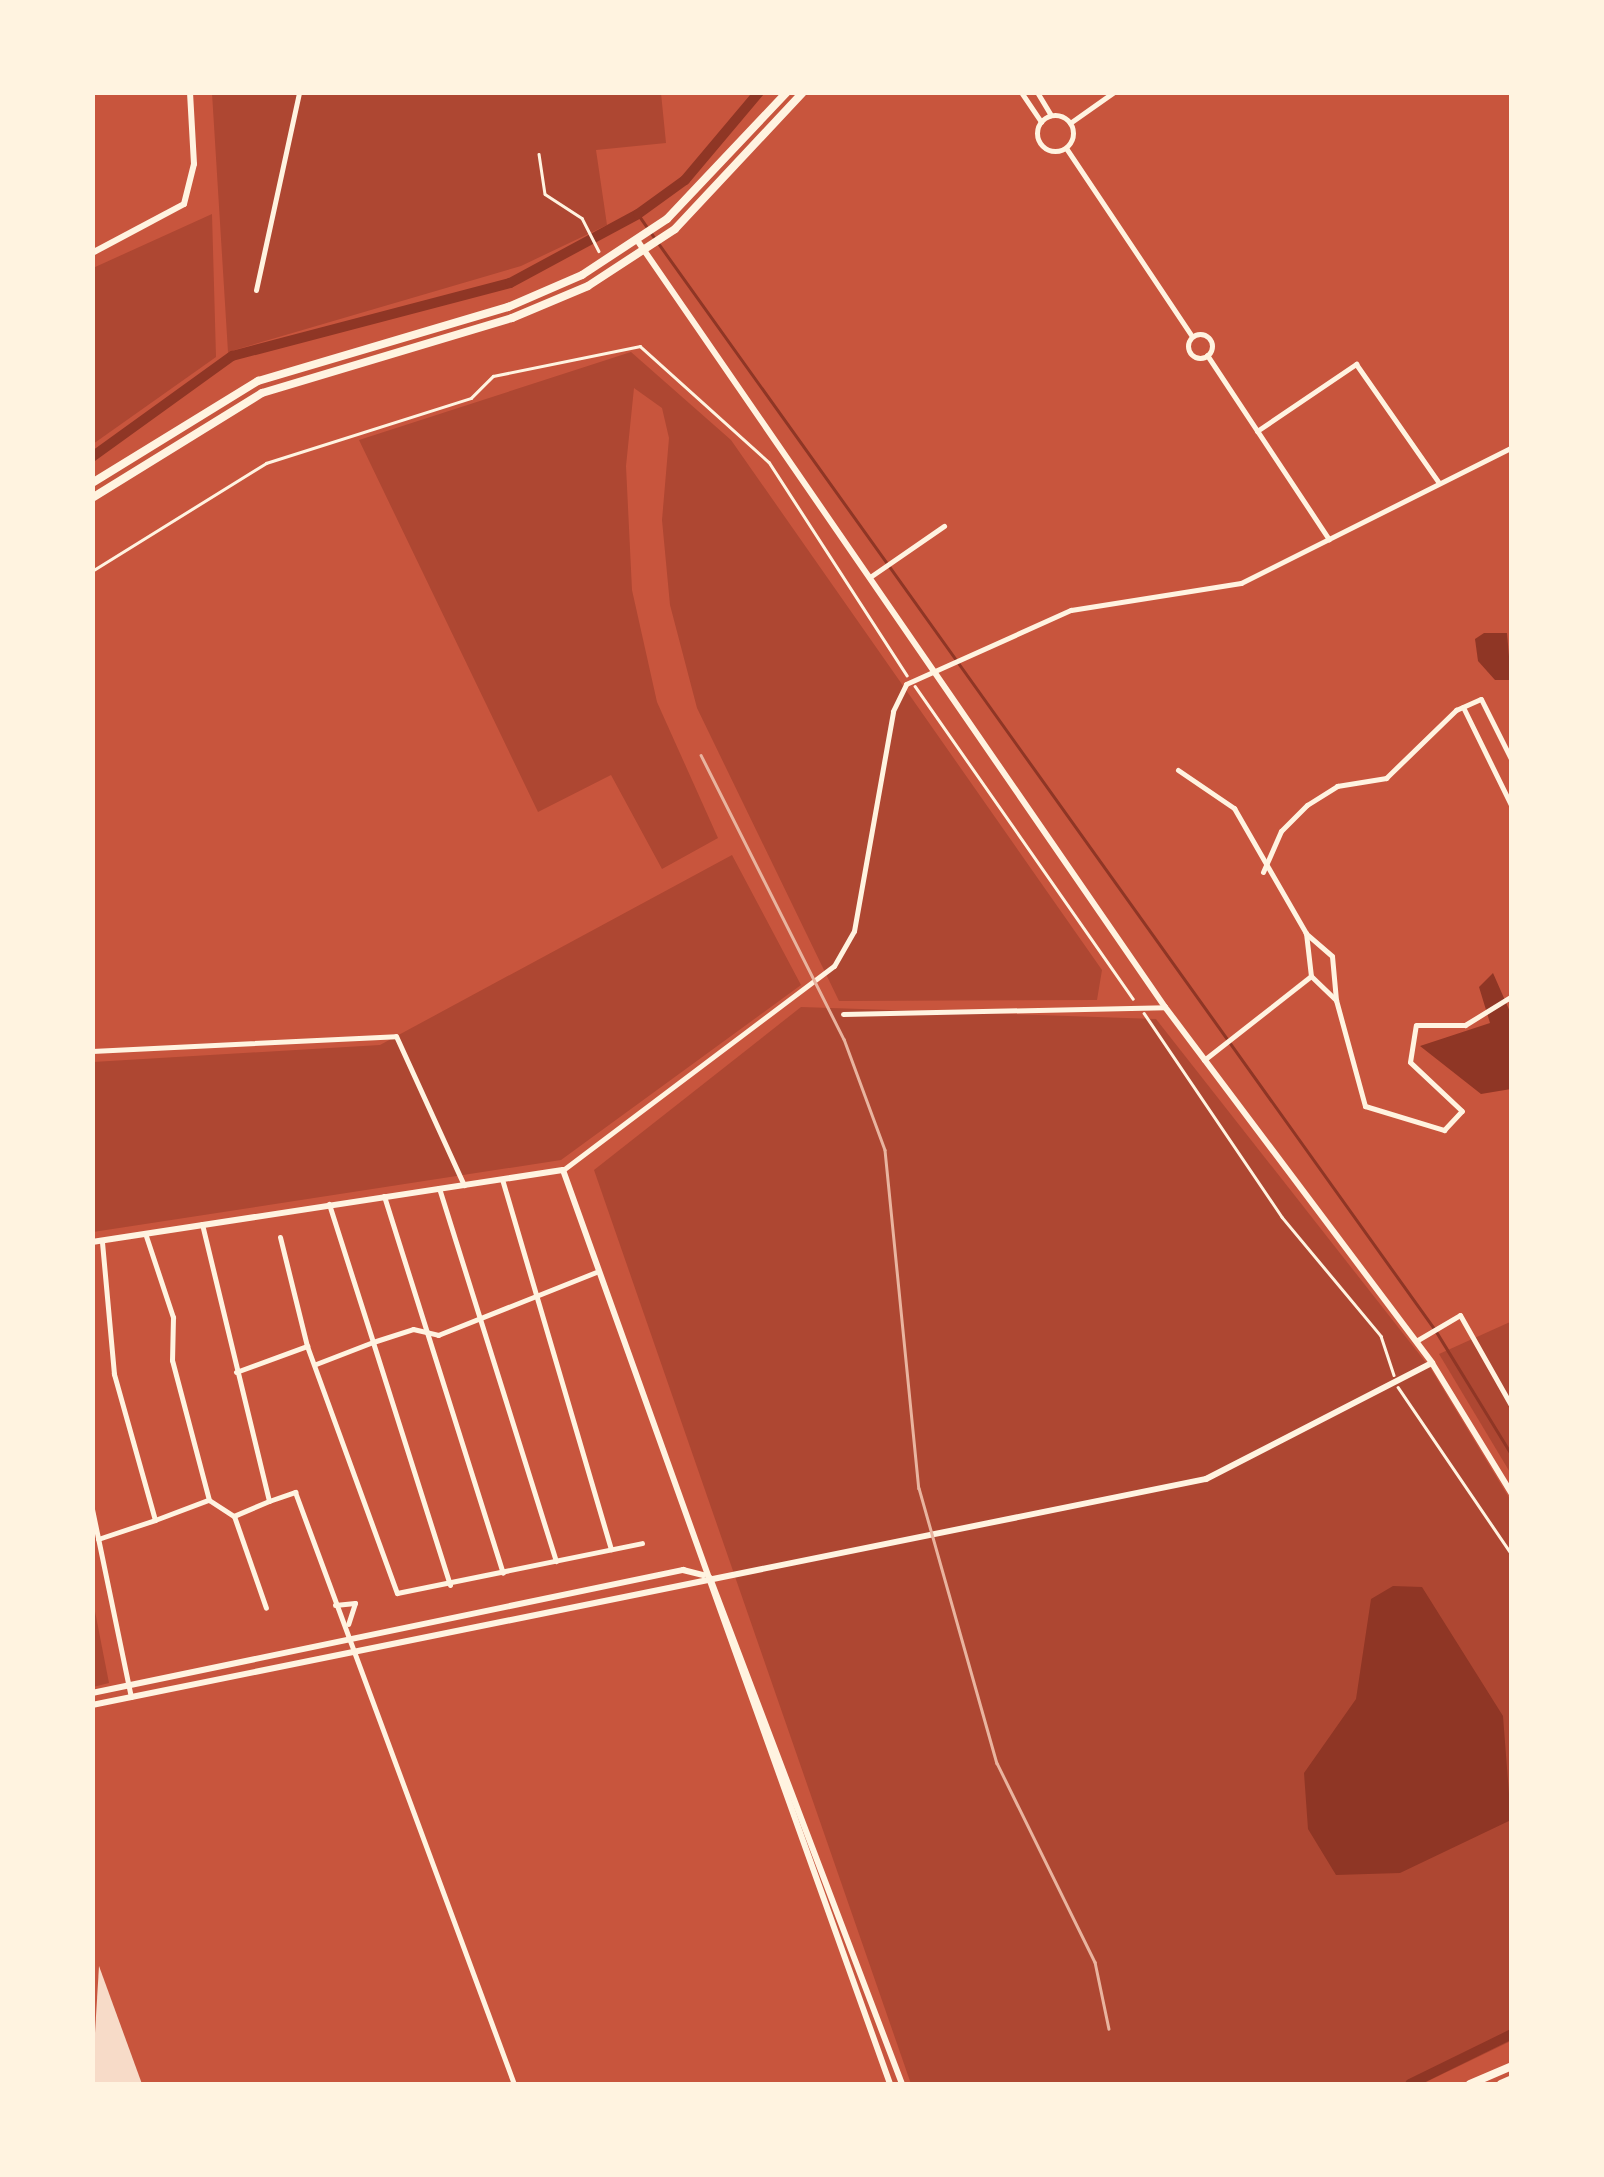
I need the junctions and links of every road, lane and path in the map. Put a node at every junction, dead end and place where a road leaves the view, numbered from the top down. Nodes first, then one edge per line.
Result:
1 (190, 92) edge
2 (299, 92) edge
3 (788, 92) edge
4 (803, 92) edge
5 (833, 92) edge
6 (865, 92) edge
7 (1021, 92) edge
8 (1037, 92) edge
9 (1114, 92) edge
10 (1051, 115) junction
11 (1041, 122) junction
12 (1070, 122) junction
13 (1066, 148) junction
14 (539, 154) dead end
15 (638, 240) junction
16 (644, 250) junction
17 (92, 254) edge
18 (604, 262) junction
19 (256, 290) dead end
20 (1192, 336) junction
21 (1207, 355) junction
22 (1257, 431) junction
23 (1512, 446) edge
24 (92, 483) edge
25 (1439, 483) junction
26 (92, 498) edge
27 (944, 526) dead end
28 (1328, 539) junction
29 (870, 577) junction
30 (932, 668) junction
31 (1462, 707) junction
32 (1512, 761) edge
33 (1178, 770) dead end
34 (1512, 807) edge
35 (1263, 872) junction
36 (1306, 934) junction
37 (1311, 976) junction
38 (1512, 996) edge
39 (1336, 1000) junction
40 (1166, 1007) junction
41 (843, 1014) dead end
42 (92, 1051) edge
43 (1204, 1060) junction
44 (563, 1170) junction
45 (502, 1179) junction
46 (464, 1185) junction
47 (439, 1188) junction
48 (384, 1196) junction
49 (329, 1204) junction
50 (202, 1224) junction
51 (145, 1234) junction
52 (280, 1237) dead end
53 (102, 1240) junction
54 (92, 1242) edge
55 (599, 1271) junction
56 (534, 1301) junction
57 (481, 1320) junction
58 (425, 1332) junction
59 (1415, 1341) junction
60 (373, 1342) junction
61 (307, 1346) junction
62 (1432, 1362) junction
63 (316, 1364) junction
64 (236, 1372) junction
65 (1512, 1407) edge
66 (1512, 1494) edge
67 (208, 1500) junction
68 (269, 1502) junction
69 (92, 1508) edge
70 (234, 1516) junction
71 (155, 1520) junction
72 (98, 1539) junction
73 (642, 1543) dead end
74 (611, 1548) junction
75 (556, 1560) junction
76 (503, 1573) junction
77 (710, 1577) junction
78 (450, 1585) junction
79 (335, 1606) junction
80 (266, 1608) dead end
81 (348, 1624) junction
82 (354, 1640) junction
83 (358, 1649) junction
84 (128, 1686) junction
85 (92, 1693) edge
86 (131, 1697) junction
87 (92, 1705) edge
88 (1512, 2066) edge
89 (1512, 2080) edge
90 (514, 2084) edge
91 (890, 2084) edge
92 (902, 2084) edge
93 (1470, 2084) edge
94 (1500, 2084) edge

1 - 17 street
2 - 19 street
3 - 15 main road
4 - 16 main road
5 - 6 street
7 - 11 street
8 - 10 street
9 - 12 street
10 - 11 street
10 - 12 street
11 - 13 street
12 - 13 street
13 - 20 street
14 - 18 path
15 - 16 street
15 - 18 main road
16 - 26 main road
16 - 29 street
18 - 24 main road
20 - 21 street
20 - 21 street
21 - 22 street
22 - 25 street
22 - 28 street
23 - 25 street
25 - 28 street
27 - 29 street
28 - 30 street
29 - 30 street
30 - 40 street
30 - 44 street
31 - 32 street
31 - 34 street
31 - 35 street
33 - 35 street
35 - 36 street
36 - 37 street
36 - 39 street
37 - 39 street
37 - 43 street
38 - 39 street
40 - 41 street
40 - 43 street
42 - 46 street
43 - 59 street
44 - 45 street
44 - 55 street
45 - 46 street
45 - 56 street
46 - 47 street
47 - 48 street
47 - 57 street
48 - 49 street
48 - 58 street
49 - 50 street
49 - 60 street
50 - 51 street
50 - 64 street
51 - 53 street
51 - 67 street
52 - 61 street
53 - 54 street
53 - 71 street
55 - 56 street
55 - 77 street
56 - 57 street
56 - 74 street
57 - 58 street
57 - 75 street
58 - 60 street
58 - 76 street
59 - 62 street
59 - 65 street
60 - 63 street
60 - 78 street
61 - 63 street
61 - 64 street
62 - 66 street
62 - 77 street
63 - 78 street
64 - 68 street
67 - 70 street
67 - 71 street
68 - 70 street
68 - 79 street
69 - 72 street
70 - 80 street
71 - 72 street
72 - 84 street
73 - 74 street
74 - 75 street
75 - 76 street
76 - 78 street
77 - 82 street
77 - 83 street
77 - 91 street
77 - 92 street
79 - 81 street
79 - 81 street
81 - 82 street
82 - 83 street
82 - 84 street
83 - 86 street
83 - 90 street
84 - 85 street
84 - 86 street
86 - 87 street
88 - 93 main road
89 - 94 main road

